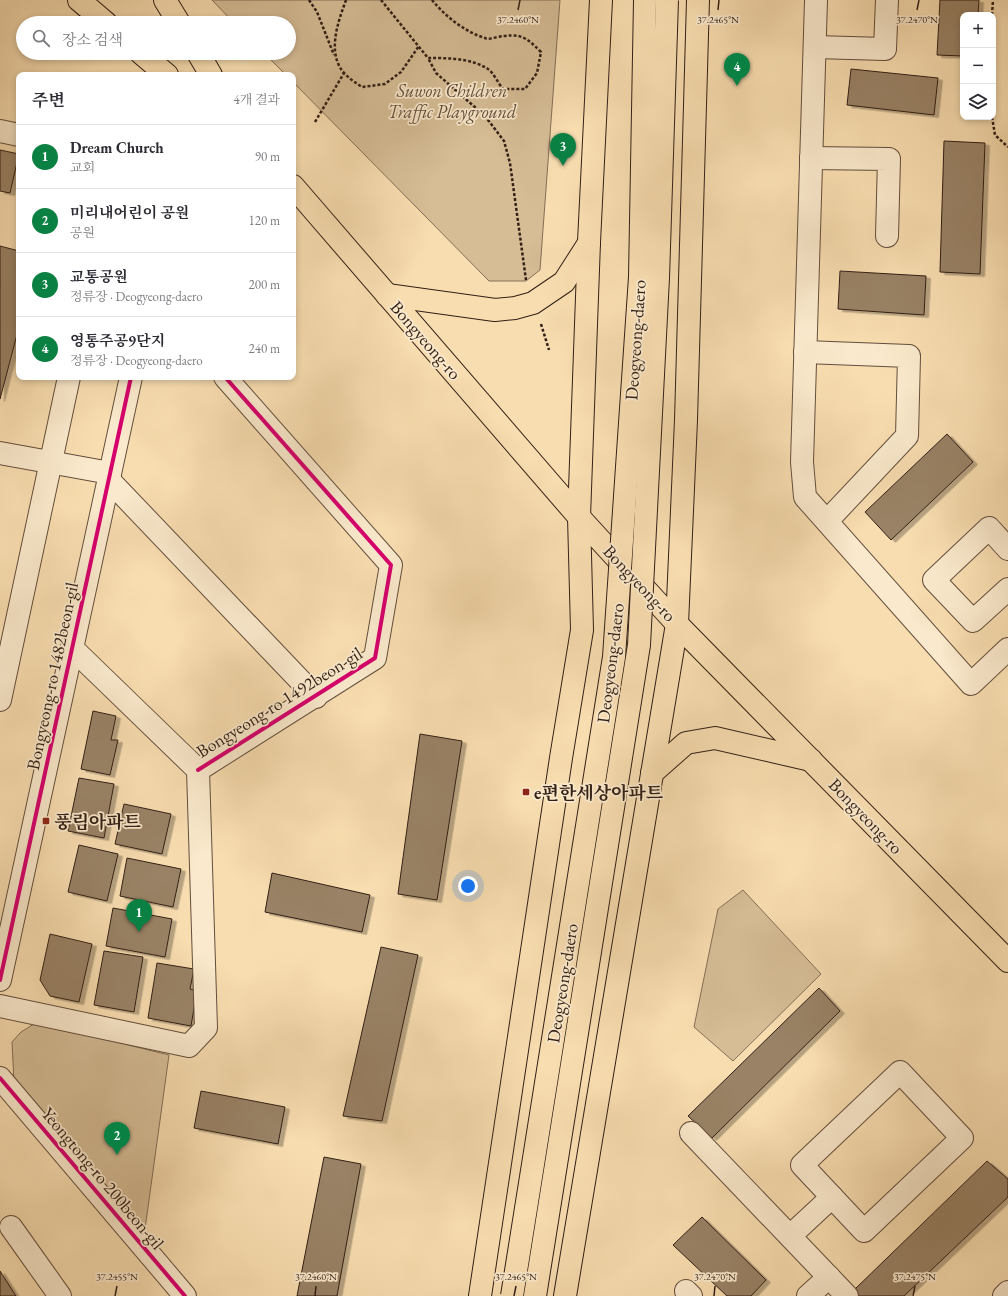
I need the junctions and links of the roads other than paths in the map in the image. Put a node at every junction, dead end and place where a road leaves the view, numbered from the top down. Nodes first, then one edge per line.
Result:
1 (79, 0) edge
2 (165, 0) edge
3 (602, 0) edge
4 (645, 0) edge
5 (667, 0) edge
6 (698, 0) edge
7 (816, 0) edge
8 (887, 0) edge
9 (98, 16) edge
10 (175, 16) edge
11 (815, 47) junction
12 (149, 60) edge
13 (202, 60) edge
14 (163, 72) edge
15 (209, 72) edge
16 (0, 131) edge
17 (16, 134) edge
18 (811, 158) junction
19 (296, 189) edge
20 (887, 236) dead end
21 (589, 242) junction
22 (387, 295) junction
23 (805, 352) junction
24 (68, 380) edge
25 (131, 380) edge
26 (228, 380) edge
27 (0, 453) edge
28 (51, 462) junction
29 (110, 476) junction
30 (579, 517) junction
31 (827, 521) junction
32 (1008, 549) edge
33 (1008, 588) edge
34 (677, 624) junction
35 (72, 648) junction
36 (1008, 649) edge
37 (316, 697) junction
38 (0, 700) edge
39 (811, 760) junction
40 (198, 770) junction
41 (652, 773) junction
42 (1008, 961) edge
43 (0, 980) edge
44 (0, 1006) edge
45 (0, 1078) edge
46 (691, 1133) dead end
47 (832, 1197) junction
48 (11, 1227) dead end
49 (790, 1236) junction
50 (828, 1277) junction
51 (1008, 1292) edge
52 (60, 1296) edge
53 (185, 1296) edge
54 (480, 1296) edge
55 (512, 1296) edge
56 (536, 1296) edge
57 (565, 1296) edge
58 (685, 1296) edge
59 (691, 1296) edge
60 (808, 1296) edge
61 (847, 1296) edge
62 (1004, 1296) edge

1 - 9 main road
2 - 10 main road
3 - 21 main road
4 - 55 main road, Deogyeong-daero, bridge
5 - 56 main road, Deogyeong-daero, bridge
6 - 34 main road
7 - 11 street
8 - 11 street
11 - 18 street
12 - 14 main road
13 - 15 main road
16 - 17 street
18 - 20 street
18 - 23 street
19 - 22 main road, Bongyeong-ro
21 - 22 main road
21 - 30 main road
22 - 30 main road, Bongyeong-ro
23 - 31 street
23 - 31 street
24 - 28 street
25 - 29 street, Bongyeong-ro 1482beon-gil
26 - 37 street, Bongyeong-ro 1492beon-gil
27 - 28 street
28 - 29 street
28 - 38 street
29 - 35 street, Bongyeong-ro 1482beon-gil
29 - 37 street
30 - 34 main road, Bongyeong-ro
30 - 54 main road
31 - 36 street
32 - 33 street
34 - 39 main road, Bongyeong-ro
34 - 41 main road
35 - 40 street, Bongyeong-ro 1482beon-gil
35 - 43 street, Bongyeong-ro 1482beon-gil
37 - 40 street, Bongyeong-ro 1492beon-gil
39 - 41 main road
39 - 42 main road, Bongyeong-ro
40 - 44 street, Bongyeong-ro 1492beon-gil
41 - 57 main road
45 - 53 street, Yeongtong-ro 200beon-gil
46 - 49 street
47 - 47 street
47 - 49 street
48 - 52 street
49 - 50 street
50 - 60 street
50 - 61 street
51 - 62 street
58 - 59 street

